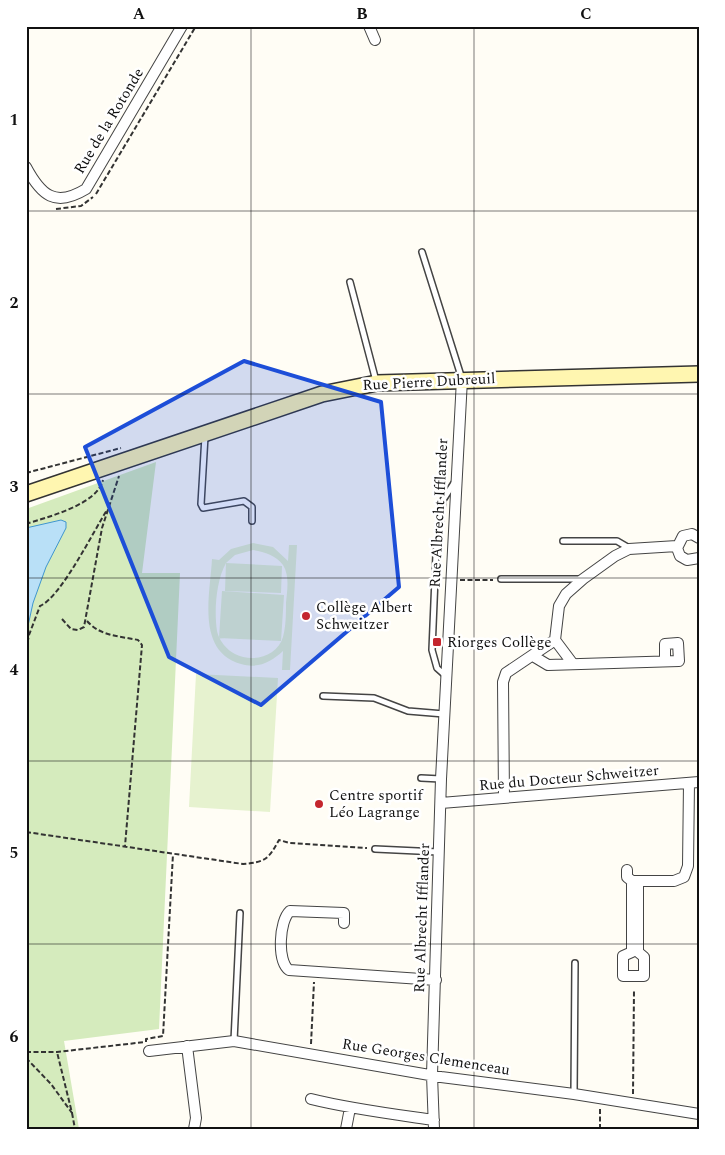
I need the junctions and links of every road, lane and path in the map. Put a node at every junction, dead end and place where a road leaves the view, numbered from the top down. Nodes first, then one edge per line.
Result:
1 (182, 26) edge
2 (369, 26) edge
3 (375, 40) dead end
4 (26, 167) edge
5 (422, 252) dead end
6 (350, 282) dead end
7 (699, 374) edge
8 (462, 379) junction
9 (377, 383) junction
10 (205, 433) junction
11 (127, 446) dead end
12 (123, 462) junction
13 (105, 468) junction
14 (26, 473) edge
15 (455, 483) junction
16 (26, 494) edge
17 (109, 506) junction
18 (252, 521) dead end
19 (26, 524) edge
20 (699, 538) edge
21 (563, 542) dead end
22 (677, 546) junction
23 (629, 548) junction
24 (699, 558) edge
25 (583, 579) junction
26 (450, 580) junction
27 (501, 580) joint
28 (62, 619) dead end
29 (87, 621) junction
30 (555, 640) junction
31 (26, 650) edge
32 (533, 656) junction
33 (665, 661) dead end
34 (573, 664) junction
35 (446, 677) junction
36 (323, 696) dead end
37 (444, 714) junction
38 (420, 778) dead end
39 (441, 779) junction
40 (694, 782) edge
41 (504, 798) junction
42 (441, 803) junction
43 (26, 832) edge
44 (125, 846) junction
45 (376, 849) joint
46 (439, 852) junction
47 (174, 853) junction
48 (627, 870) dead end
49 (635, 881) junction
50 (240, 913) dead end
51 (344, 923) dead end
52 (635, 952) dead end
53 (575, 964) dead end
54 (315, 972) junction
55 (436, 980) junction
56 (634, 990) dead end
57 (234, 1041) junction
58 (187, 1046) junction
59 (150, 1048) junction
60 (26, 1052) edge
61 (57, 1052) junction
62 (310, 1054) junction
63 (26, 1058) edge
64 (432, 1075) junction
65 (574, 1094) junction
66 (311, 1098) dead end
67 (600, 1098) junction
68 (633, 1103) junction
69 (350, 1108) junction
70 (72, 1113) junction
71 (699, 1114) edge
72 (434, 1124) edge
73 (75, 1129) edge
74 (194, 1129) edge
75 (346, 1129) edge
76 (600, 1129) edge

1 - 4 street, Rue de la Rotonde
2 - 3 street
5 - 8 lane
6 - 9 lane
7 - 8 street, Rue Pierre Dubreuil
8 - 9 street, Rue Pierre Dubreuil
8 - 15 street, Rue Albrecht Ifflander
9 - 10 street, Rue Pierre Dubreuil
10 - 12 street, Rue Pierre Dubreuil
10 - 18 lane
11 - 14 path
12 - 13 street, Rue Pierre Dubreuil
12 - 17 path
13 - 16 street, Rue Pierre Dubreuil
13 - 19 path
15 - 26 street, Rue Albrecht Ifflander
15 - 35 lane
17 - 29 path
17 - 31 path
20 - 22 street
21 - 23 lane
22 - 23 street
22 - 24 street
23 - 25 street
25 - 27 lane
25 - 30 street
26 - 27 path
26 - 35 street, Rue Albrecht Ifflander
28 - 29 path
29 - 44 path
30 - 32 street
30 - 34 street
32 - 34 street
32 - 41 street
33 - 34 street
35 - 37 street, Rue Albrecht Ifflander
36 - 37 lane
37 - 39 street, Rue Albrecht Ifflander
38 - 39 lane
39 - 42 street, Rue Albrecht Ifflander
40 - 41 street, Rue du Docteur Schweitzer
40 - 49 street
41 - 42 street, Rue du Docteur Schweitzer
42 - 46 street, Rue Albrecht Ifflander
43 - 44 path
44 - 47 path
45 - 46 lane
45 - 47 path
46 - 55 street, Rue Albrecht Ifflander
47 - 59 path
48 - 49 street
49 - 52 street
50 - 57 lane
51 - 54 street
53 - 65 lane
54 - 55 street
54 - 62 path
55 - 64 street, Rue Albrecht Ifflander
56 - 68 path
57 - 58 street, Rue Georges Clemenceau
57 - 62 street, Rue Georges Clemenceau
58 - 59 street, Rue Georges Clemenceau
58 - 74 street
59 - 61 path
60 - 61 path
61 - 70 path
62 - 64 street, Rue Georges Clemenceau
63 - 70 path
64 - 65 street, Rue Georges Clemenceau
64 - 72 street, Rue Albrecht Ifflander
65 - 67 street, Rue Georges Clemenceau
66 - 69 street
67 - 68 street, Rue Georges Clemenceau
67 - 76 path
68 - 71 street, Rue Georges Clemenceau
69 - 72 street
69 - 75 street
70 - 73 path

